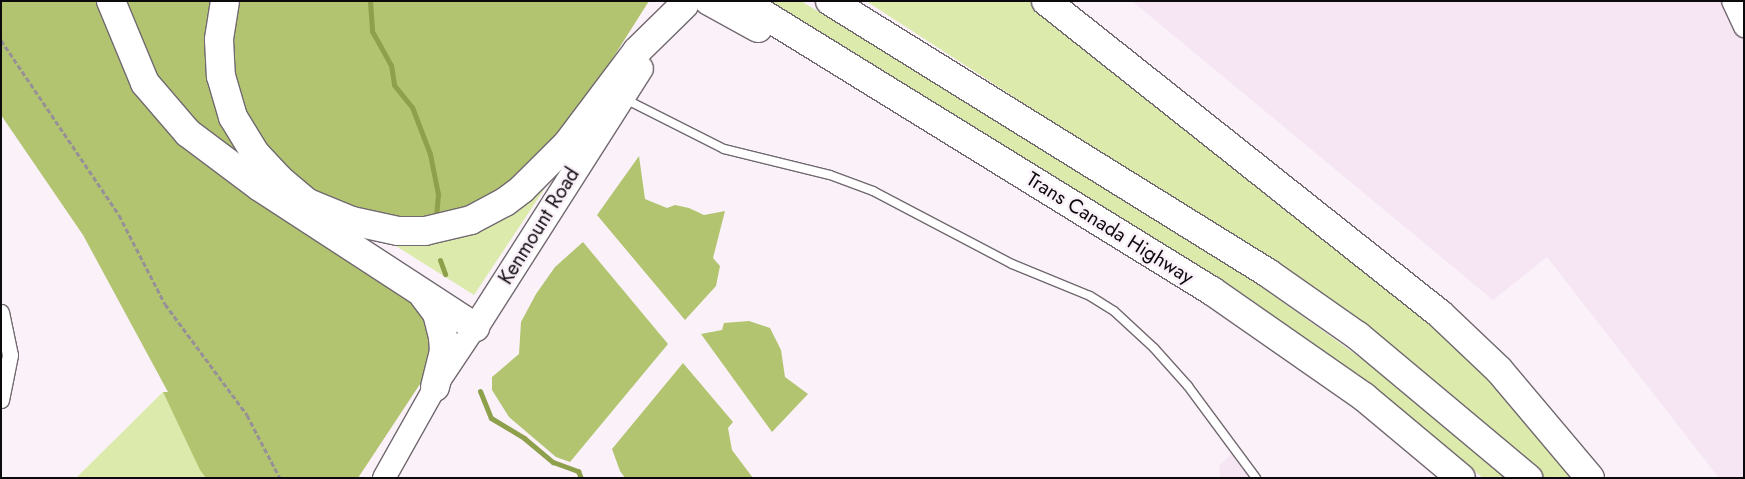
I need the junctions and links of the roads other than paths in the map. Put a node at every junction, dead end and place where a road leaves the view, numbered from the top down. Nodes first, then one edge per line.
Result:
1 (111, 1) edge
2 (225, 1) edge
3 (830, 1) edge
4 (1046, 1) edge
5 (1732, 1) edge
6 (693, 2) edge
7 (741, 7) edge
8 (1744, 28) edge
9 (621, 96) junction
10 (308, 203) junction
11 (418, 290) junction
12 (1, 312) edge
13 (478, 321) junction
14 (435, 387) junction
15 (1, 400) edge
16 (398, 455) junction
17 (384, 478) edge
18 (389, 478) edge
19 (1256, 478) edge
20 (1461, 478) edge
21 (1528, 478) edge
22 (1590, 478) edge

1 - 11 highway
2 - 10 highway
3 - 21 highway
4 - 22 highway
5 - 8 street
6 - 7 highway, Trans Canada Highway
6 - 9 main road, Kenmount Road
6 - 10 highway
7 - 20 highway, Trans Canada Highway
9 - 13 main road, Kenmount Road
9 - 19 lane
10 - 13 highway
11 - 13 highway
11 - 14 highway
12 - 15 street
13 - 14 main road, Kenmount Road
14 - 16 main road, Kenmount Road
16 - 17 main road, Kenmount Road
16 - 18 main road, Kenmount Road

